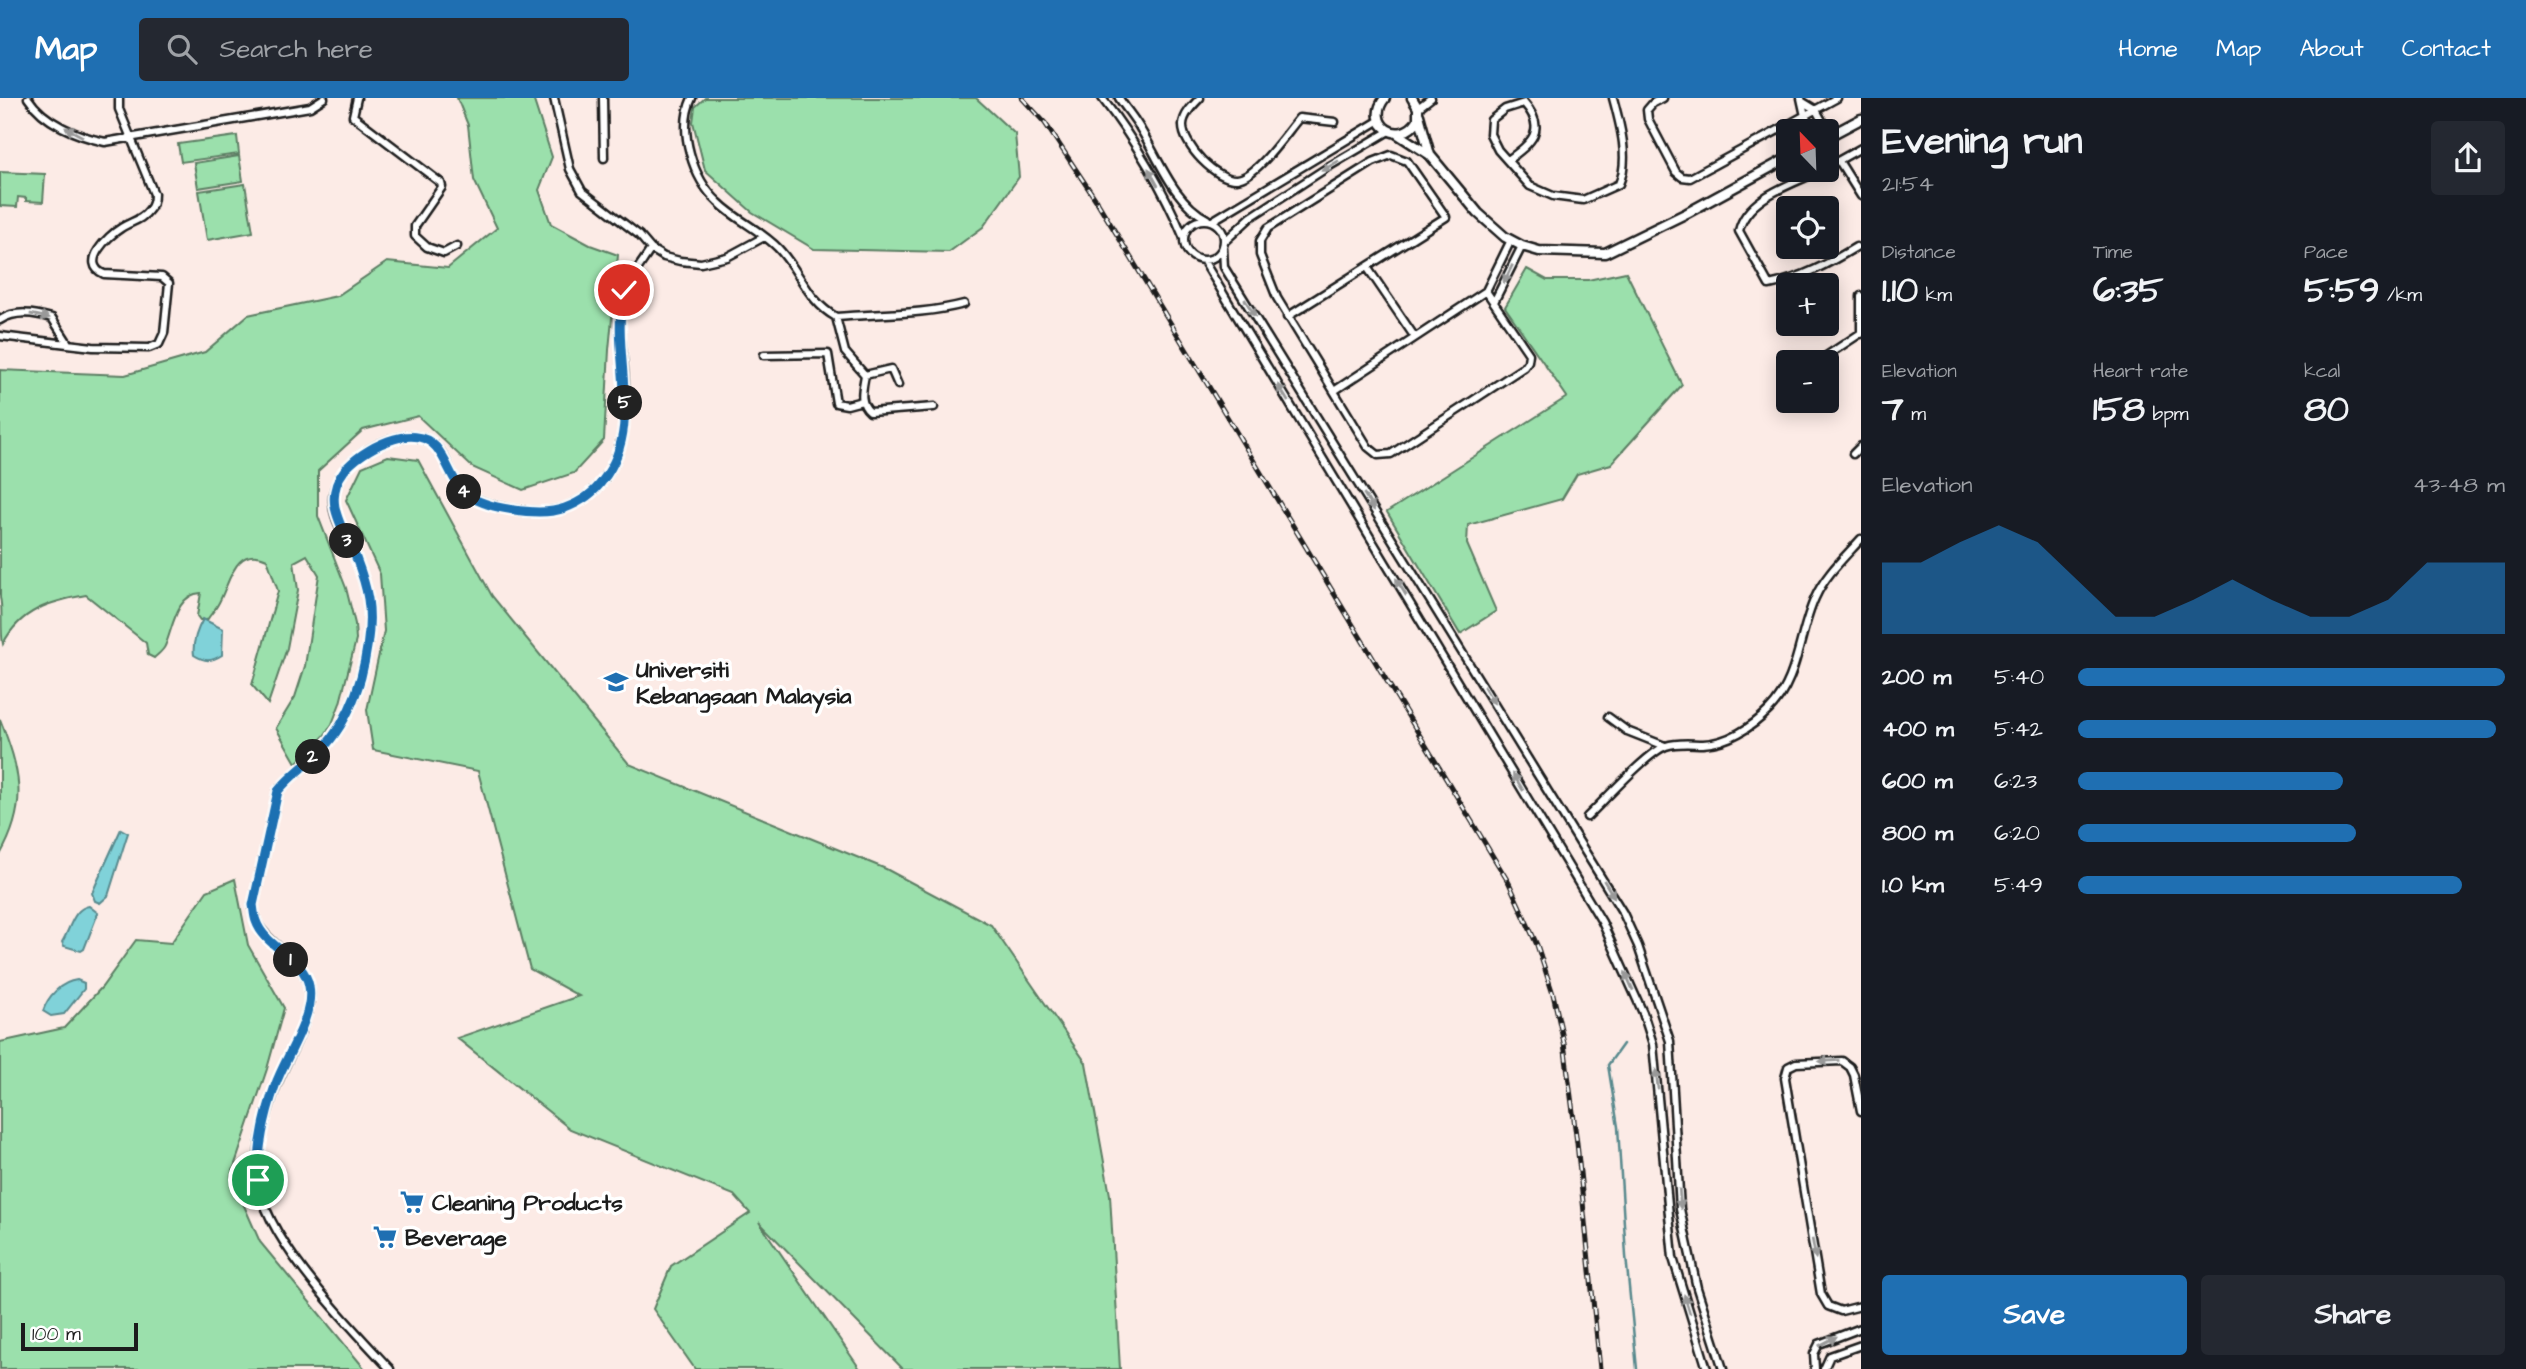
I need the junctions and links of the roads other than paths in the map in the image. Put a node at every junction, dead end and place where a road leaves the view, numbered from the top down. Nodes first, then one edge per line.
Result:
1 (28, 98) edge
2 (119, 98) edge
3 (324, 98) edge
4 (357, 98) edge
5 (554, 98) edge
6 (603, 98) edge
7 (692, 98) edge
8 (1102, 98) edge
9 (1119, 98) edge
10 (1200, 98) edge
11 (1412, 98) edge
12 (1431, 98) edge
13 (1614, 98) edge
14 (1663, 98) edge
15 (1837, 98) edge
16 (1382, 99) edge
17 (1802, 100) edge
18 (1816, 110) junction
19 (1419, 112) junction
20 (1805, 116) junction
21 (1807, 119) edge
22 (1821, 119) edge
23 (1861, 119) edge
24 (1380, 120) junction
25 (1335, 122) dead end
26 (1839, 131) edge
27 (1393, 132) junction
28 (130, 138) junction
29 (1861, 148) edge
30 (1430, 155) junction
31 (604, 158) dead end
32 (1508, 160) junction
33 (1839, 161) joint
34 (1776, 165) edge
35 (1798, 182) edge
36 (1861, 196) edge
37 (1210, 220) junction
38 (764, 237) junction
39 (1184, 238) junction
40 (1511, 240) junction
41 (1224, 244) junction
42 (457, 246) dead end
43 (1522, 246) junction
44 (1856, 247) dead end
45 (651, 249) junction
46 (1203, 260) junction
47 (1367, 267) junction
48 (1486, 291) junction
49 (1861, 296) edge
50 (1494, 302) junction
51 (964, 303) dead end
52 (836, 317) junction
53 (1287, 317) junction
54 (0, 320) edge
55 (1861, 333) edge
56 (0, 336) edge
57 (1415, 336) junction
58 (68, 343) junction
59 (1835, 350) edge
60 (764, 355) dead end
61 (865, 375) junction
62 (898, 385) dead end
63 (1334, 391) junction
64 (862, 401) junction
65 (934, 407) dead end
66 (1861, 446) edge
67 (1853, 454) dead end
68 (1861, 539) edge
69 (1608, 718) dead end
70 (1665, 746) junction
71 (1587, 817) dead end
72 (1861, 1111) edge
73 (1861, 1306) edge
74 (1861, 1328) edge
75 (1861, 1345) edge
76 (390, 1369) edge
77 (1707, 1369) edge
78 (1723, 1369) edge
79 (1815, 1369) edge
80 (1824, 1369) edge

28 -> 1 street
2 - 28 street
3 - 28 street
4 - 42 street
5 - 45 street
6 - 31 street
7 - 38 street
39 -> 8 street
9 - 37 street
10 - 25 street
11 - 19 street
12 - 19 street
13 - 32 street
14 - 20 street
15 - 18 street
16 - 24 street
17 - 18 street
17 - 20 street
18 - 20 street
18 - 22 street
19 - 27 street
19 - 30 street
20 - 21 street
23 - 26 street
24 - 27 street
24 - 37 street
27 - 30 street
27 -> 41 street
28 - 58 street
29 - 33 street
30 - 40 street
32 - 32 street
33 - 36 street
34 - 43 street
35 - 44 street
37 - 39 street
37 - 41 street
38 - 45 street
38 - 52 street
39 - 46 street
40 - 43 street
40 - 48 street
41 - 46 street
41 -> 78 street
43 -> 50 street
45 - 76 street
77 -> 46 street
47 - 53 street
47 - 53 street
47 - 57 street
48 - 50 street
48 - 57 street
49 - 55 street
50 - 63 street
51 - 52 street
52 - 61 street
53 - 63 street
54 -> 58 street
55 - 59 street
56 - 58 street
57 - 63 street
60 - 64 street
61 - 62 street
61 - 64 street
64 - 65 street
66 - 67 street
68 - 70 street
69 - 70 street
70 - 71 street
72 -> 73 street
79 -> 74 street
75 - 80 street

